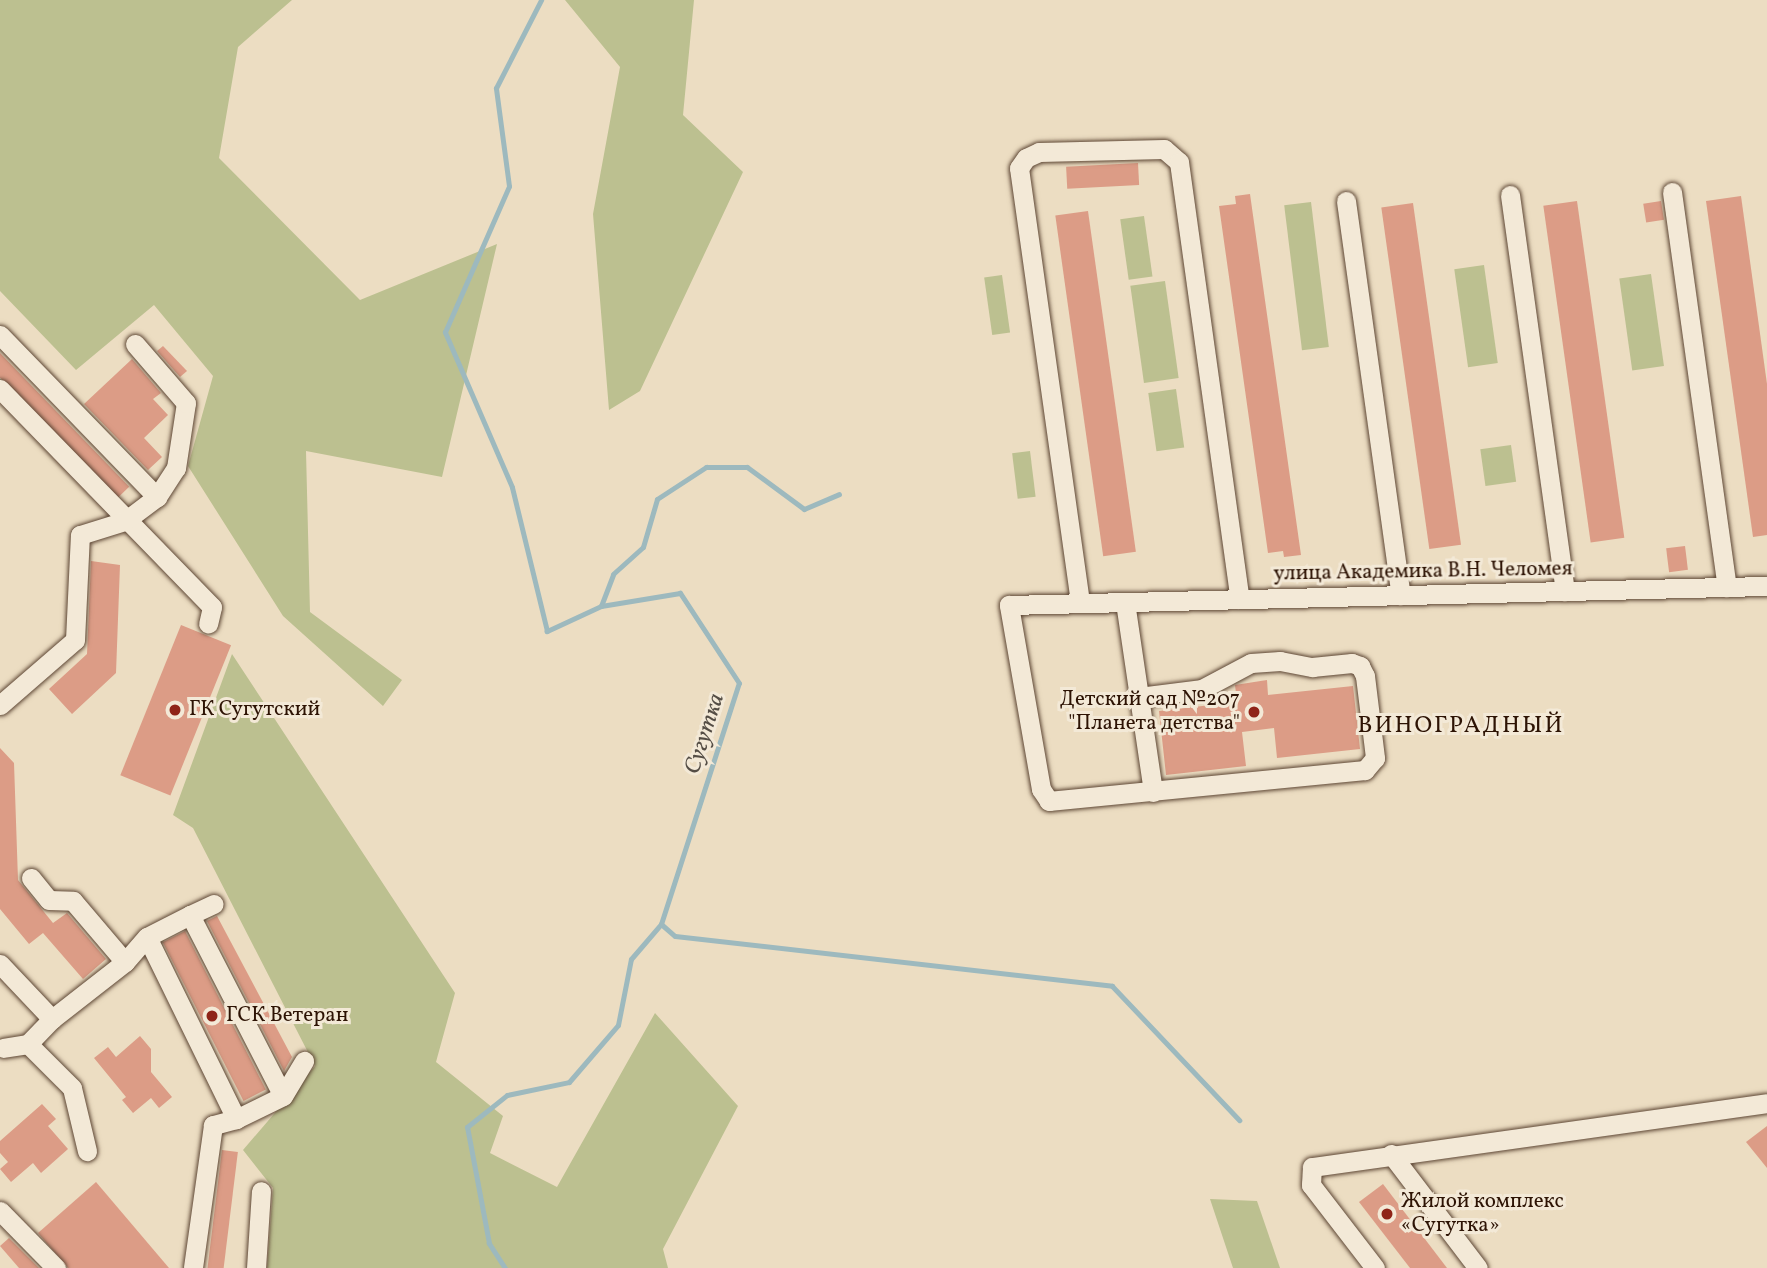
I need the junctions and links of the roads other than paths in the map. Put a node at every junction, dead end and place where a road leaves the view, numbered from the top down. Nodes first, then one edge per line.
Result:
1 (1672, 192) dead end
2 (1510, 195) dead end
3 (1346, 201) dead end
4 (0, 335) edge
5 (135, 344) dead end
6 (0, 389) edge
7 (157, 497) junction
8 (125, 521) junction
9 (1767, 586) edge
10 (1727, 587) junction
11 (1566, 591) junction
12 (1401, 595) junction
13 (1240, 599) junction
14 (1080, 602) junction
15 (1125, 602) junction
16 (208, 624) dead end
17 (1139, 696) junction
18 (0, 705) edge
19 (1153, 792) junction
20 (31, 878) dead end
21 (214, 904) dead end
22 (190, 915) junction
23 (147, 937) junction
24 (125, 962) junction
25 (0, 964) edge
26 (52, 1019) junction
27 (27, 1044) junction
28 (1, 1048) edge
29 (304, 1061) dead end
30 (283, 1096) junction
31 (1767, 1103) edge
32 (236, 1119) junction
33 (87, 1151) dead end
34 (1391, 1154) junction
35 (261, 1191) dead end
36 (0, 1211) edge
37 (56, 1268) edge
38 (193, 1268) edge
39 (256, 1268) edge
40 (1375, 1268) edge
41 (1478, 1268) edge

1 - 10 street
2 - 11 street
3 - 12 street
4 - 7 street
5 - 7 street
6 - 8 street
7 - 8 street
8 - 16 street
8 - 18 street
9 - 10 street, улица Академика В.Н. Челомея
10 - 11 street, улица Академика В.Н. Челомея
11 - 12 street, улица Академика В.Н. Челомея
12 - 13 street, улица Академика В.Н. Челомея
13 - 14 street
13 - 15 street, улица Академика В.Н. Челомея
14 - 15 street, улица Академика В.Н. Челомея
14 - 19 street, улица Академика В.Н. Челомея
15 - 17 street
17 - 19 street
17 - 19 street
20 - 24 street
21 - 22 street
22 - 23 street
22 - 30 street
23 - 24 street
23 - 32 street
24 - 26 street
25 - 26 street
26 - 27 street
27 - 28 street
27 - 33 street
29 - 30 street
30 - 32 street
31 - 34 street
32 - 38 street
34 - 40 street
34 - 41 street
35 - 39 street
36 - 37 street

